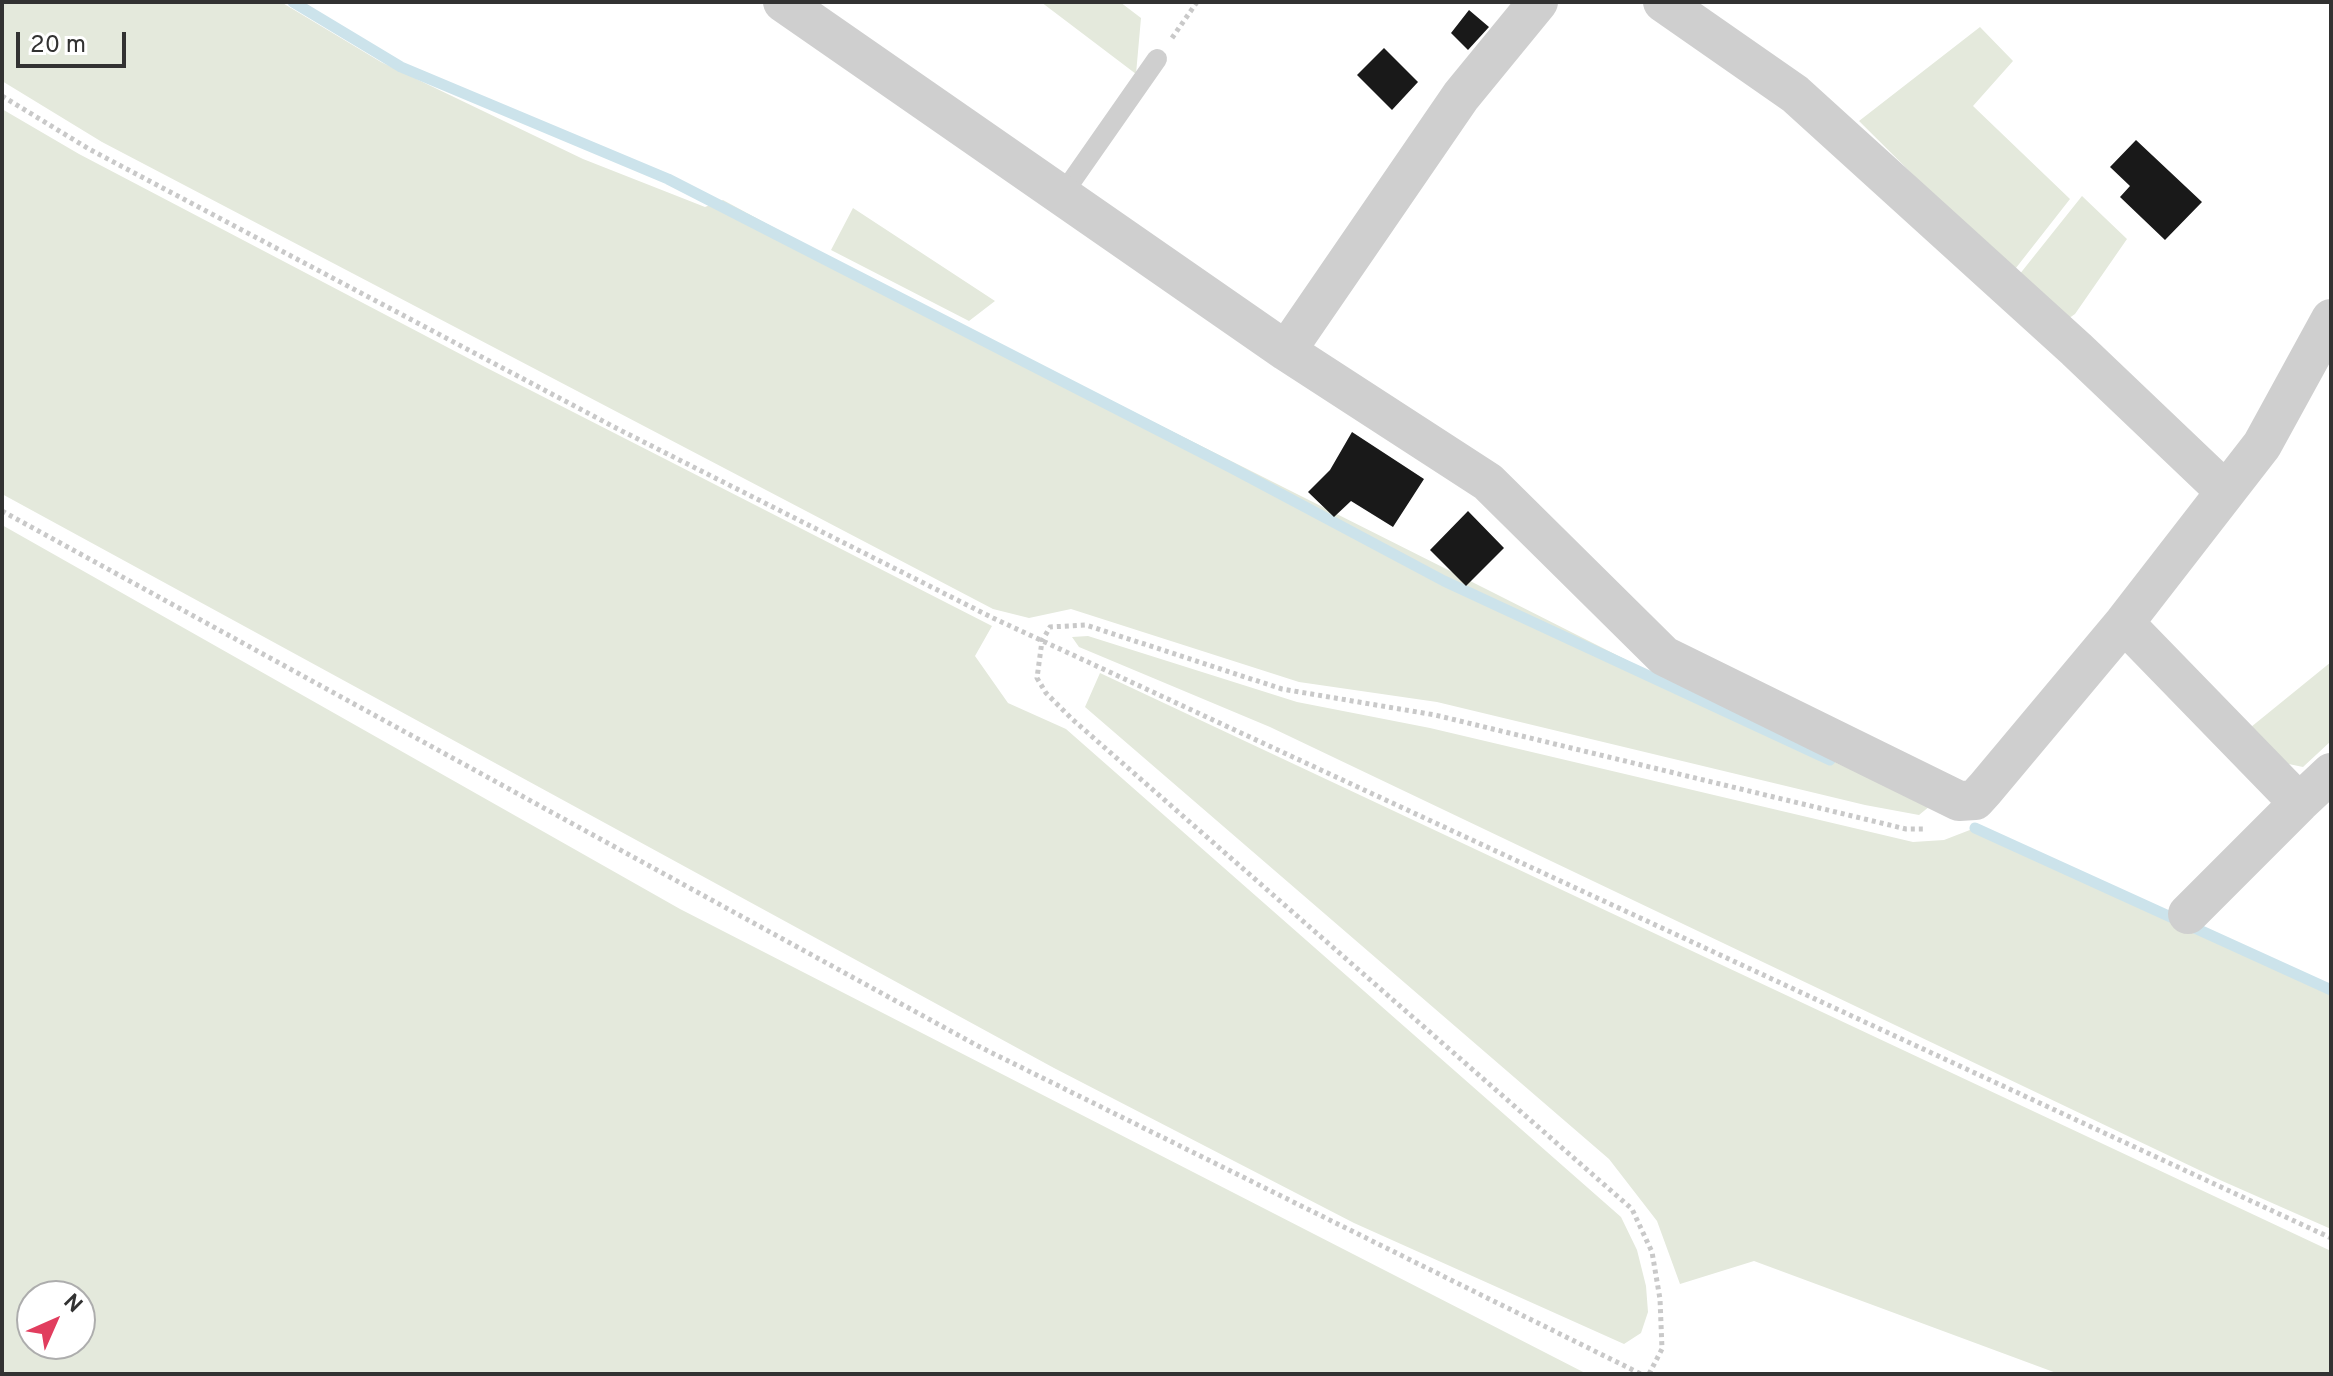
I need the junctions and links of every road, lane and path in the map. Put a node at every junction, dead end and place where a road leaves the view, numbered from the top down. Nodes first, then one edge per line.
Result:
1 (783, 2) edge
2 (1197, 2) edge
3 (1538, 2) edge
4 (1663, 2) edge
5 (1157, 59) joint
6 (2, 96) edge
7 (1062, 195) junction
8 (2331, 319) edge
9 (1286, 351) junction
10 (2224, 490) junction
11 (2, 511) edge
12 (2124, 623) junction
13 (1042, 641) junction
14 (2331, 773) edge
15 (1959, 801) junction
16 (2299, 803) junction
17 (2188, 914) dead end
18 (2331, 1238) edge
19 (1641, 1374) edge
20 (1649, 1374) edge

1 - 7 street
2 - 5 path
3 - 9 street
4 - 10 street
5 - 7 lane
6 - 13 path
7 - 9 street
8 - 10 street
9 - 15 street
10 - 12 street
11 - 19 path
12 - 15 street
12 - 16 street
13 - 15 path
13 - 18 path
13 - 20 path
14 - 16 street
16 - 17 street

